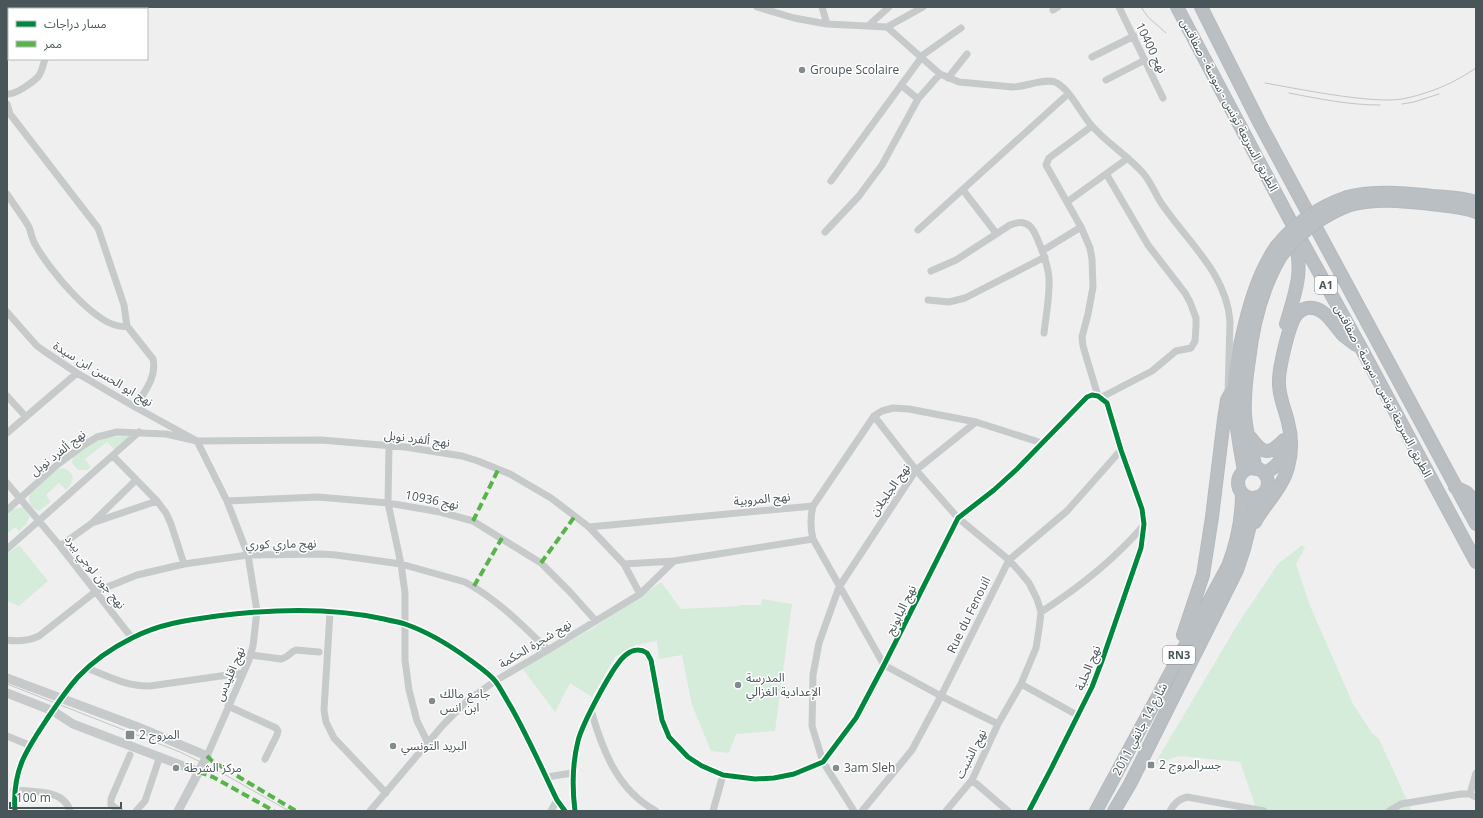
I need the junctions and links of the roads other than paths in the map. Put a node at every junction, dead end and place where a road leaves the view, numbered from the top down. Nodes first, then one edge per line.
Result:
1 (757, 7) edge
2 (822, 7) edge
3 (889, 7) edge
4 (923, 7) edge
5 (1119, 7) edge
6 (1177, 7) edge
7 (1201, 7) edge
8 (827, 24) junction
9 (869, 25) junction
10 (887, 27) junction
11 (961, 28) dead end
12 (1134, 36) junction
13 (967, 54) dead end
14 (1092, 57) dead end
15 (920, 58) junction
16 (45, 60) edge
17 (1145, 60) junction
18 (940, 74) junction
19 (948, 78) junction
20 (1106, 80) dead end
21 (901, 85) junction
22 (1068, 94) junction
23 (7, 95) edge
24 (1163, 98) dead end
25 (918, 99) junction
26 (7, 104) edge
27 (1092, 126) junction
28 (1128, 158) junction
29 (1107, 175) junction
30 (831, 182) dead end
31 (963, 190) junction
32 (7, 194) edge
33 (1348, 201) junction
34 (1067, 202) junction
35 (1476, 202) edge
36 (1476, 212) edge
37 (1290, 220) junction
38 (1081, 227) junction
39 (918, 230) dead end
40 (825, 232) dead end
41 (996, 233) junction
42 (1279, 252) junction
43 (1044, 254) junction
44 (931, 270) dead end
45 (928, 300) dead end
46 (7, 312) edge
47 (128, 326) junction
48 (1044, 333) dead end
49 (1361, 348) junction
50 (77, 373) junction
51 (1234, 387) junction
52 (7, 396) edge
53 (1099, 397) junction
54 (1227, 400) junction
55 (134, 407) junction
56 (874, 416) junction
57 (26, 417) junction
58 (976, 422) junction
59 (139, 432) junction
60 (7, 433) edge
61 (1247, 434) junction
62 (1284, 440) junction
63 (197, 441) junction
64 (1042, 443) junction
65 (389, 446) junction
66 (1121, 450) junction
67 (113, 456) junction
68 (916, 470) junction
69 (1255, 471) junction
70 (136, 480) junction
71 (7, 483) edge
72 (1455, 487) junction
73 (1242, 493) junction
74 (1257, 497) junction
75 (19, 499) junction
76 (157, 501) junction
77 (227, 501) junction
78 (388, 503) junction
79 (1476, 503) edge
80 (813, 506) junction
81 (7, 510) edge
82 (958, 518) junction
83 (40, 521) junction
84 (92, 523) junction
85 (1144, 524) junction
86 (1476, 524) edge
87 (589, 527) junction
88 (1248, 535) junction
89 (814, 539) junction
90 (1129, 542) junction
91 (60, 546) junction
92 (1141, 548) junction
93 (7, 549) edge
94 (248, 555) junction
95 (1009, 560) junction
96 (674, 561) junction
97 (1476, 562) edge
98 (184, 564) junction
99 (401, 564) junction
100 (624, 564) junction
101 (839, 586) junction
102 (95, 592) junction
103 (640, 594) junction
104 (257, 611) junction
105 (330, 612) junction
106 (1041, 612) junction
107 (596, 621) junction
108 (405, 624) junction
109 (132, 638) junction
110 (7, 640) edge
111 (548, 650) junction
112 (319, 652) dead end
113 (251, 655) junction
114 (884, 665) junction
115 (87, 668) junction
116 (1172, 668) junction
117 (242, 673) junction
118 (7, 678) edge
119 (495, 680) junction
120 (1021, 684) junction
121 (7, 693) edge
122 (941, 696) junction
123 (62, 698) junction
124 (228, 706) junction
125 (591, 710) junction
126 (53, 712) junction
127 (1077, 715) junction
128 (998, 724) junction
129 (7, 736) edge
130 (428, 744) junction
131 (30, 745) junction
132 (130, 755) dead end
133 (160, 756) junction
134 (207, 756) junction
135 (265, 759) dead end
136 (823, 762) junction
137 (199, 772) junction
138 (572, 773) junction
139 (1476, 773) edge
140 (723, 775) junction
141 (547, 777) junction
142 (972, 780) junction
143 (14, 790) junction
144 (386, 793) junction
145 (1473, 795) edge
146 (558, 800) junction
147 (15, 811) edge
148 (70, 811) edge
149 (120, 811) edge
150 (136, 811) edge
151 (178, 811) edge
152 (370, 811) edge
153 (551, 811) edge
154 (565, 811) edge
155 (575, 811) edge
156 (656, 811) edge
157 (713, 811) edge
158 (854, 811) edge
159 (862, 811) edge
160 (946, 811) edge
161 (1008, 811) edge
162 (1029, 811) edge
163 (1096, 811) edge
164 (1114, 811) edge
165 (1170, 811) edge
166 (1264, 811) edge
167 (1389, 811) edge

1 - 8 street
2 - 8 street
3 - 9 street
4 - 10 street
5 - 12 street, نهج 10400
6 - 37 highway, الطريق السريعة تونس - سوسة - صفاقس / A1
7 - 72 highway, الطريق السريعة تونس - سوسة - صفاقس / A1
8 - 9 street
9 - 10 street
10 - 15 street
11 - 15 street
12 - 14 street
12 - 17 street, نهج 10400
13 - 19 street
15 - 18 street
15 - 21 street
16 - 23 street
17 - 20 street
17 - 24 street, نهج 10400
18 - 19 street
18 - 25 street
19 - 22 street
21 - 25 street
21 - 30 street
22 - 27 street
22 - 31 street
23 - 26 street
25 - 40 street
26 - 47 street
27 - 28 street
27 - 34 street
28 - 29 street
28 - 54 street
29 - 34 street
29 - 53 street, نهج البابونج
31 - 39 street
31 - 41 street
32 - 47 street
33 - 35 highway
33 - 36 highway
33 - 42 highway, bridge
34 - 38 street
37 - 49 highway, الطريق السريعة تونس - سوسة - صفاقس / A1
37 - 62 highway
38 - 43 street
38 - 53 street
41 - 43 street
41 - 44 street
42 - 51 highway
42 - 61 highway
43 - 45 street
43 - 48 street
46 - 50 street, نهج ابو الحسن ابن سيدة
47 - 55 street
49 - 88 highway
49 - 97 highway, الطريق السريعة تونس - سوسة - صفاقس / A1
50 - 55 street, نهج ابو الحسن ابن سيدة
50 - 57 street
51 - 54 highway
51 - 69 highway
52 - 57 street
53 - 64 street, نهج البابونج
53 - 66 street
54 - 116 highway
55 - 63 street, نهج ابو الحسن ابن سيدة
56 - 58 street
56 - 68 street
56 - 80 street
57 - 60 street
58 - 64 street
58 - 68 street, نهج الجلجلان
59 - 63 street, نهج ألفرد نوبل
59 - 67 street
59 - 75 street, نهج ألفرد نوبل
61 - 62 highway
61 - 69 highway
62 - 69 highway
63 - 65 street, نهج ألفرد نوبل
63 - 77 street, نهج اقليدس
64 - 82 street, نهج البابونج
65 - 78 street
65 - 87 street, نهج ألفرد نوبل
66 - 85 street
66 - 95 street, Rue du Fenouil
67 - 70 street
67 - 83 street
68 - 82 street
68 - 101 street, نهج الجلجلان
69 - 73 highway, شارع 14 جانفي 2011 / RN3
69 - 74 highway, شارع 14 جانفي 2011 / RN3
70 - 76 street
70 - 84 street
71 - 75 street
72 - 79 highway
72 - 86 highway, الطريق السريعة تونس - سوسة - صفاقس / A1
73 - 74 highway
73 - 116 highway, شارع 14 جانفي 2011 / RN3
74 - 88 highway, شارع 14 جانفي 2011 / RN3
75 - 81 street, نهج ألفرد نوبل
75 - 83 street
76 - 84 street
76 - 98 street
77 - 78 street, نهج 10936
77 - 94 street, نهج اقليدس
78 - 99 street
78 - 107 street, نهج 10936
80 - 87 street, نهج المروبية
80 - 89 street
82 - 95 street
82 - 114 street, نهج البابونج
83 - 91 street, نهج جون لوجي بيرد
83 - 93 street
84 - 91 street
85 - 90 street
85 - 92 street, نهج الحلبة
87 - 100 street, نهج ألفرد نوبل
88 - 164 highway, شارع 14 جانفي 2011 / RN3
89 - 96 street
89 - 101 street
90 - 92 street
90 - 106 street
91 - 102 street, نهج جون لوجي بيرد
92 - 127 street, نهج الحلبة
94 - 98 street, نهج ماري كوري
94 - 99 street, نهج ماري كوري
94 - 104 street, نهج اقليدس
95 - 106 street
95 - 122 street, Rue du Fenouil
96 - 100 street
96 - 103 street, نهج شجرة الحكمة
98 - 102 street, نهج ماري كوري
99 - 108 street
99 - 111 street, نهج ماري كوري
100 - 103 street, نهج ألفرد نوبل
101 - 114 street
101 - 136 street, نهج الجلجلان
102 - 109 street, نهج جون لوجي بيرد
102 - 110 street, نهج ماري كوري
103 - 107 street, نهج شجرة الحكمة
104 - 105 street
104 - 109 street
104 - 113 street, نهج اقليدس
105 - 108 street
105 - 144 street
106 - 120 street
107 - 111 street, نهج شجرة الحكمة
108 - 119 street
108 - 130 street
109 - 115 street
111 - 119 street, نهج شجرة الحكمة
112 - 113 street
113 - 117 street, نهج اقليدس
114 - 122 street
114 - 136 street, نهج البابونج
115 - 117 street
115 - 123 street
116 - 163 highway, شارع 14 جانفي 2011 / RN3
117 - 124 street, نهج اقليدس
118 - 123 street
119 - 130 street, نهج شجرة الحكمة
119 - 141 street
120 - 127 street
120 - 128 street
121 - 126 street
122 - 128 street
122 - 159 street, Rue du Fenouil
123 - 126 street
123 - 134 street
124 - 134 street, نهج اقليدس
124 - 135 street
125 - 138 street
125 - 140 street
125 - 156 street
126 - 131 street
126 - 133 street
127 - 162 street, نهج الحلبة
128 - 142 street, نهج الشبت
129 - 131 street
130 - 144 street, نهج شجرة الحكمة
131 - 143 street
132 - 149 street
133 - 137 street
133 - 150 street
134 - 137 street
136 - 140 street
136 - 158 street, نهج الجلجلان
137 - 151 street
138 - 141 street
138 - 155 street
139 - 145 street
140 - 157 street
141 - 146 street
142 - 160 street, نهج الشبت
142 - 161 street
143 - 147 street
143 - 148 street
144 - 152 street, نهج شجرة الحكمة
145 - 167 street
146 - 153 street
146 - 154 street
165 - 166 street

